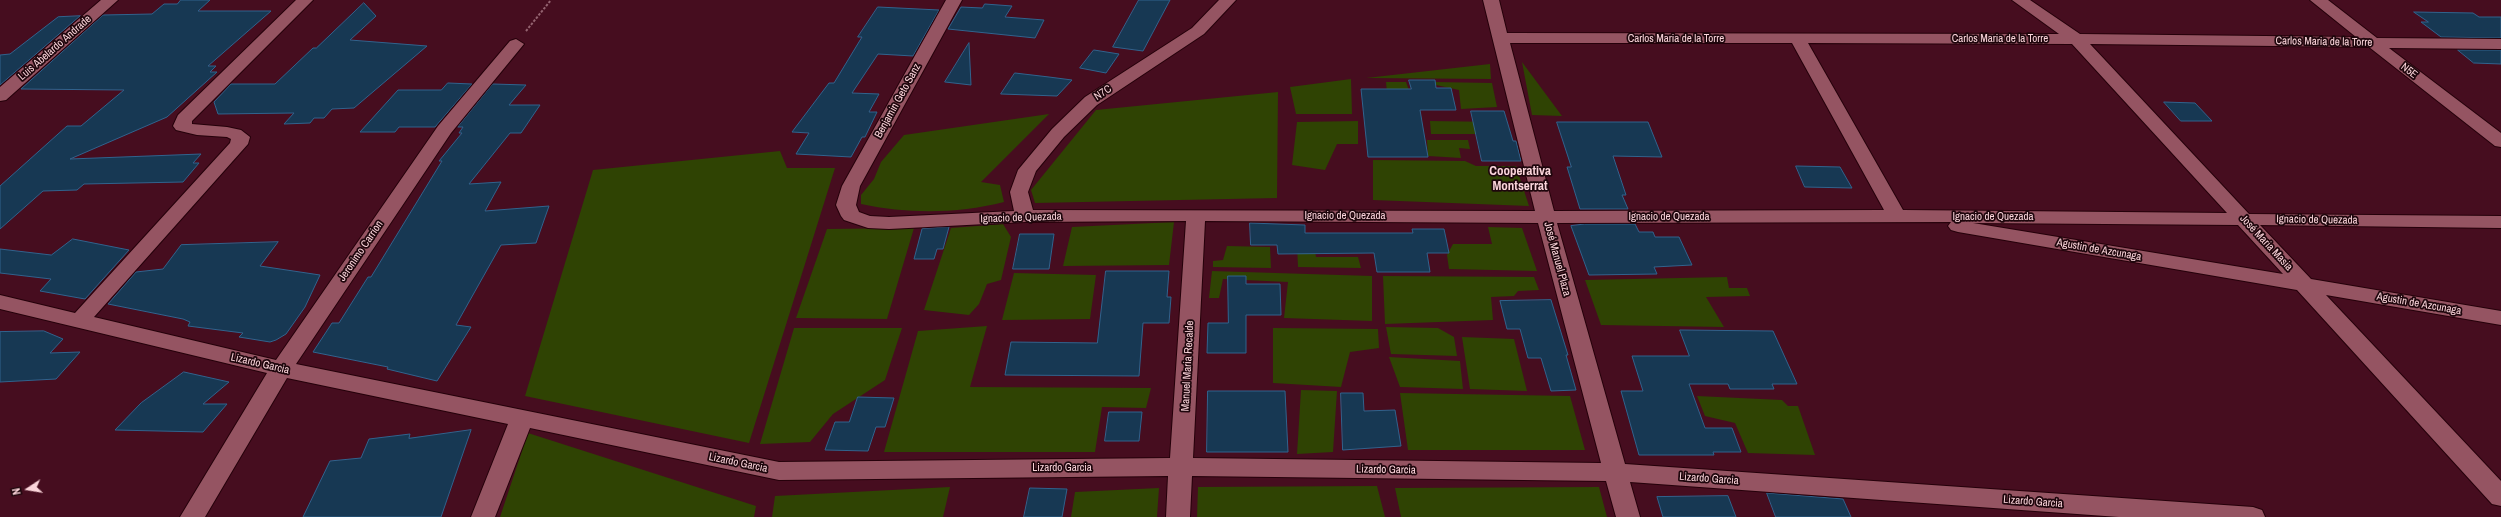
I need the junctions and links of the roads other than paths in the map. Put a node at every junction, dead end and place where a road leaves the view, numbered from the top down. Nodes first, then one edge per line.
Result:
1 (110, 0) edge
2 (305, 0) edge
3 (954, 0) edge
4 (1228, 0) edge
5 (1491, 0) edge
6 (2020, 0) edge
7 (2318, 0) edge
8 (1499, 38) junction
9 (1798, 39) junction
10 (2076, 39) junction
11 (2371, 42) junction
12 (516, 44) road end
13 (2501, 44) edge
14 (0, 96) edge
15 (2501, 142) edge
16 (846, 205) joint
17 (1196, 215) junction
18 (1025, 216) junction
19 (1897, 216) junction
20 (1546, 217) junction
21 (2243, 218) junction
22 (2501, 222) edge
23 (2304, 285) junction
24 (0, 302) edge
25 (2501, 318) edge
26 (79, 321) junction
27 (280, 369) junction
28 (522, 418) junction
29 (1182, 467) junction
30 (1615, 472) junction
31 (2495, 479) edge
32 (2501, 497) edge
33 (192, 517) edge
34 (483, 517) edge
35 (1178, 517) edge
36 (1628, 517) edge
37 (2253, 517) edge

1 - 14 street, Luis Abelardo Andrade
2 - 26 street
3 - 16 street, Benjamin Geto Sanz
4 - 18 street, N7C
5 - 8 street, José Manuel Plaza
6 - 10 street, José Maria Masia
7 - 11 street, N5E
8 - 9 street, Carlos Maria de la Torre
8 - 20 street, José Manuel Plaza
9 - 10 street, Carlos Maria de la Torre
9 - 19 street
10 - 11 street, Carlos Maria de la Torre
10 - 21 street, José Maria Masia
11 - 13 street, Carlos Maria de la Torre
11 - 15 street, N5E
12 - 27 street, Jeronimo Carrion
16 - 18 street, Ignacio de Quezada
17 - 18 street, Ignacio de Quezada
17 - 20 street, Ignacio de Quezada
17 - 29 street, Manuel Maria Recalde
19 - 20 street, Ignacio de Quezada
19 - 21 street, Ignacio de Quezada
19 - 23 street, Agustin de Azcunaga
20 - 30 street, José Manuel Plaza
21 - 22 street, Ignacio de Quezada
21 - 23 street, José Maria Masia
23 - 25 street, Agustin de Azcunaga
23 - 31 street, José Maria Masia
24 - 26 street, Lizardo Garcia
26 - 27 street, Lizardo Garcia
27 - 28 street, Lizardo Garcia
27 - 33 street, Jeronimo Carrion
28 - 29 street, Lizardo Garcia
28 - 34 street
29 - 30 street, Lizardo Garcia
29 - 35 street, Manuel Maria Recalde
30 - 36 street, José Manuel Plaza
30 - 37 street, Lizardo Garcia
31 - 32 street, José Maria Masia

